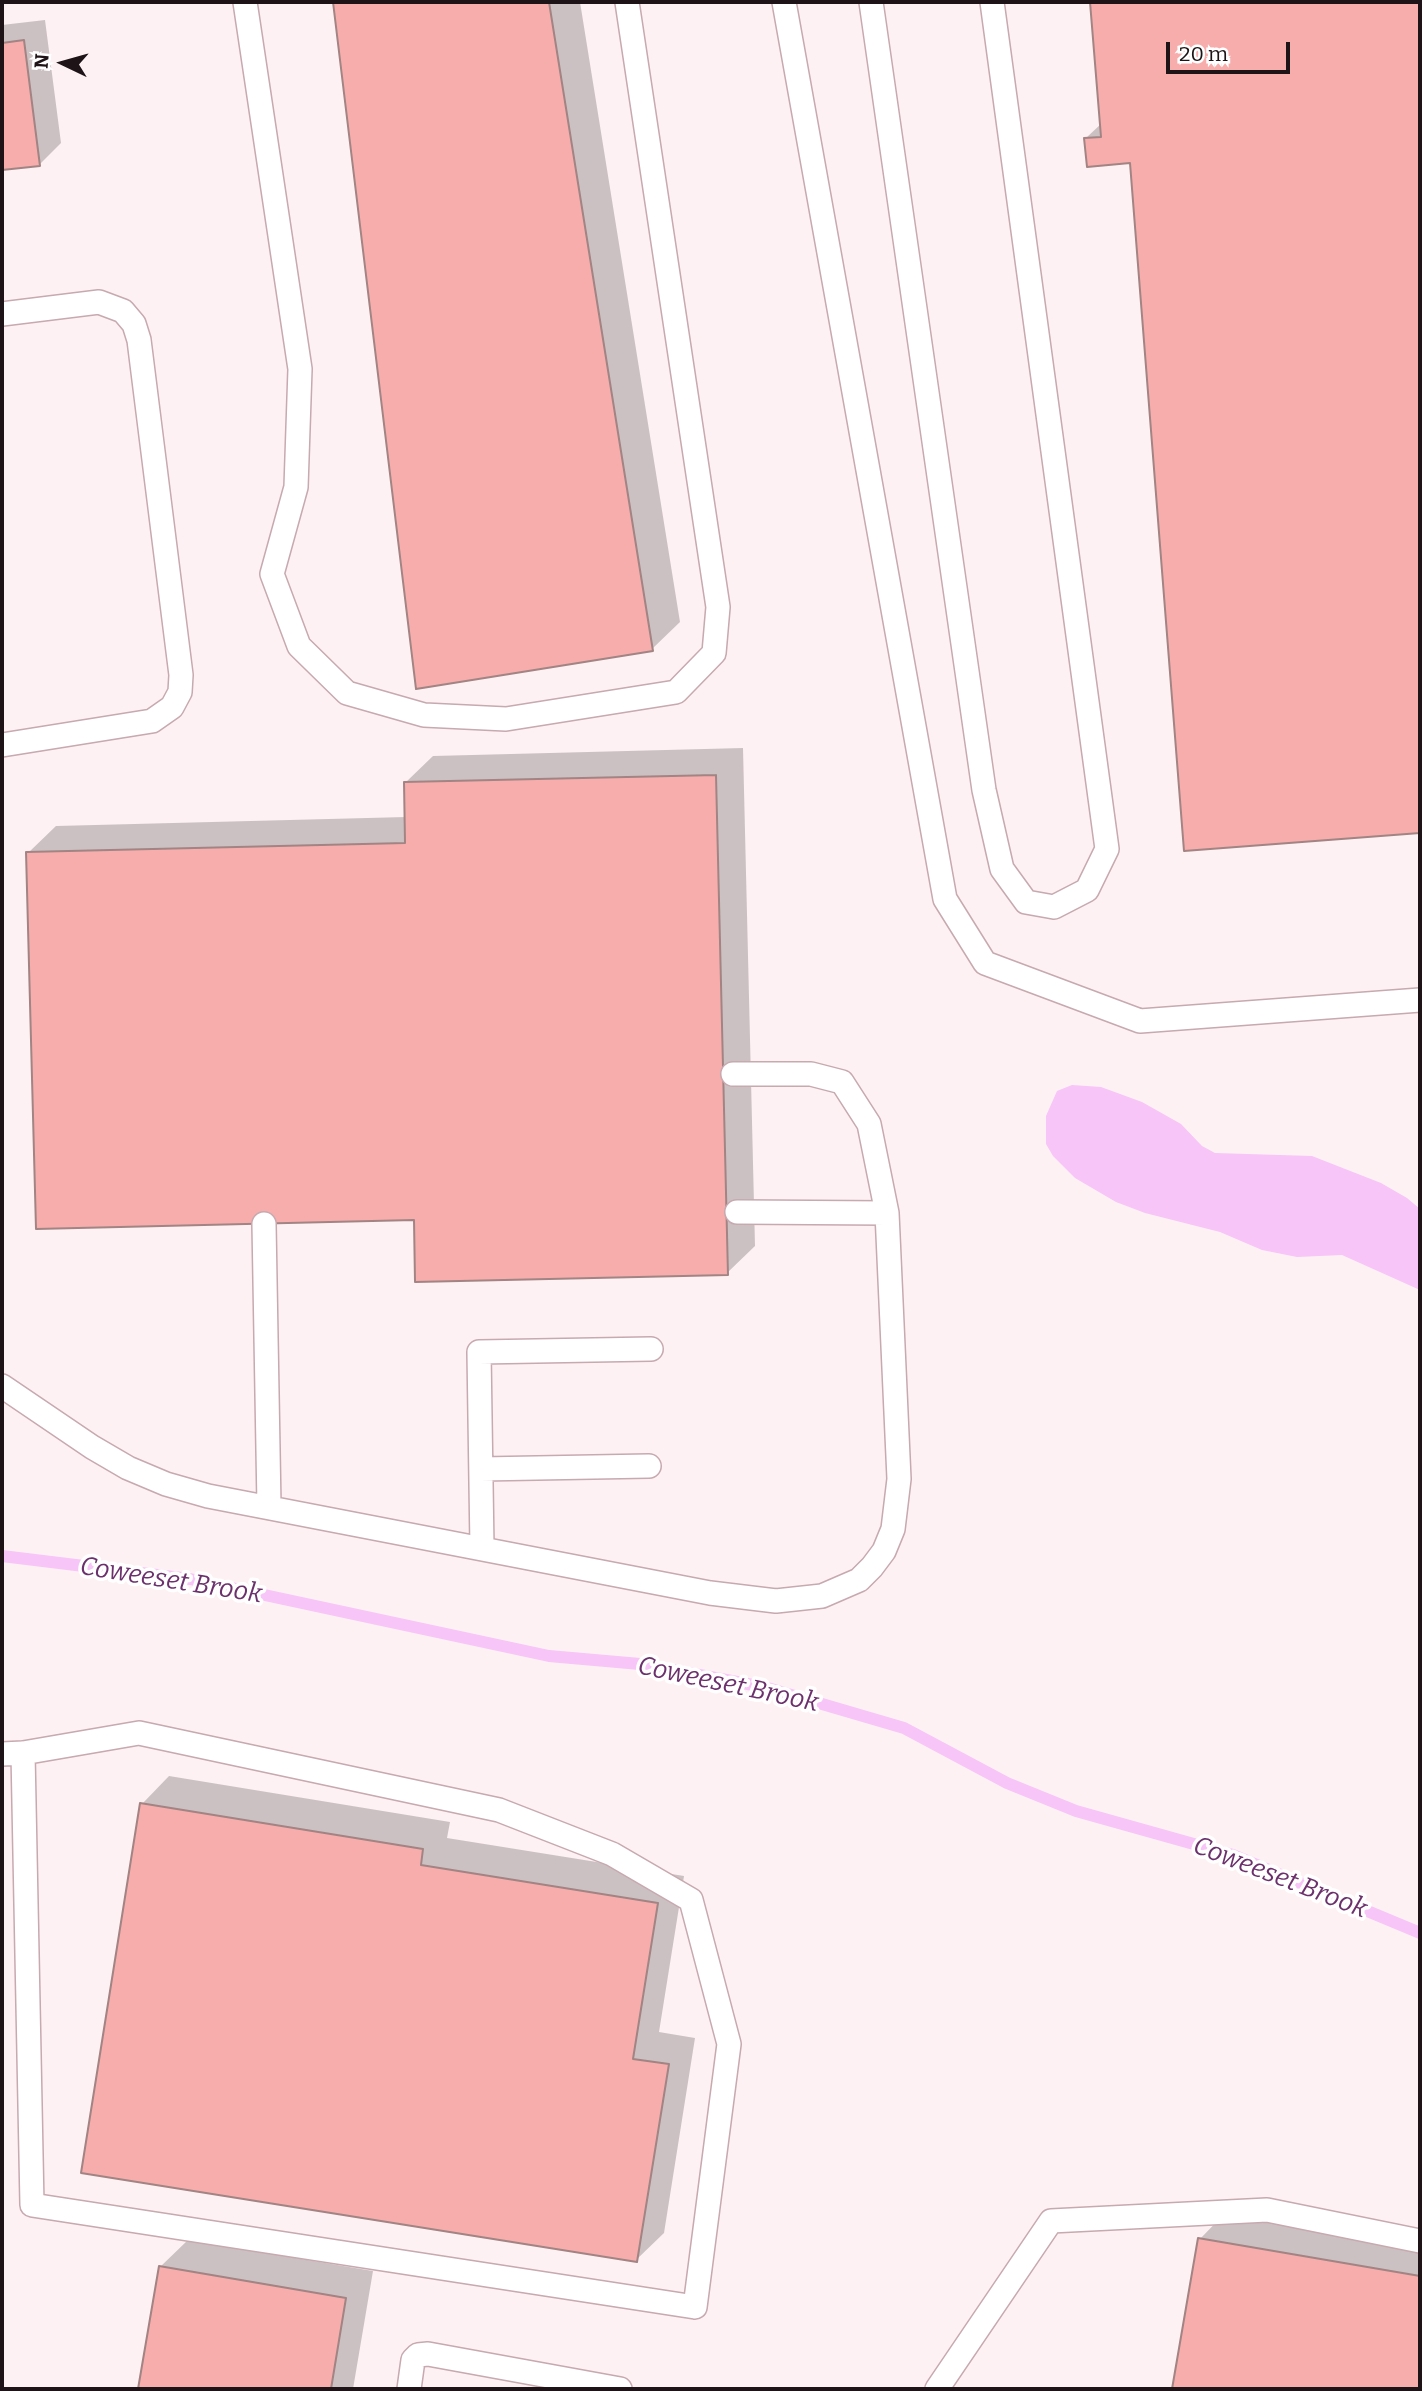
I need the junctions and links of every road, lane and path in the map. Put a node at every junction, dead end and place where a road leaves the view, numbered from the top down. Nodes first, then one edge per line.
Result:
1 (245, 2) edge
2 (627, 2) edge
3 (784, 2) edge
4 (871, 2) edge
5 (992, 2) edge
6 (2, 314) edge
7 (2, 745) edge
8 (1420, 1000) edge
9 (733, 1074) dead end
10 (737, 1212) dead end
11 (887, 1213) junction
12 (264, 1224) dead end
13 (651, 1349) dead end
14 (2, 1387) edge
15 (649, 1466) dead end
16 (481, 1469) junction
17 (269, 1506) junction
18 (482, 1548) junction
19 (12, 1754) edge
20 (1420, 2241) edge
21 (409, 2389) edge
22 (620, 2389) edge
23 (937, 2389) edge

1 - 2 lane
3 - 8 lane
4 - 5 lane
6 - 7 lane
9 - 11 lane
10 - 11 lane
11 - 18 lane
12 - 17 lane
13 - 16 lane
14 - 17 lane
15 - 16 lane
16 - 18 lane
17 - 18 lane
19 - 19 lane
20 - 23 lane
21 - 22 lane

